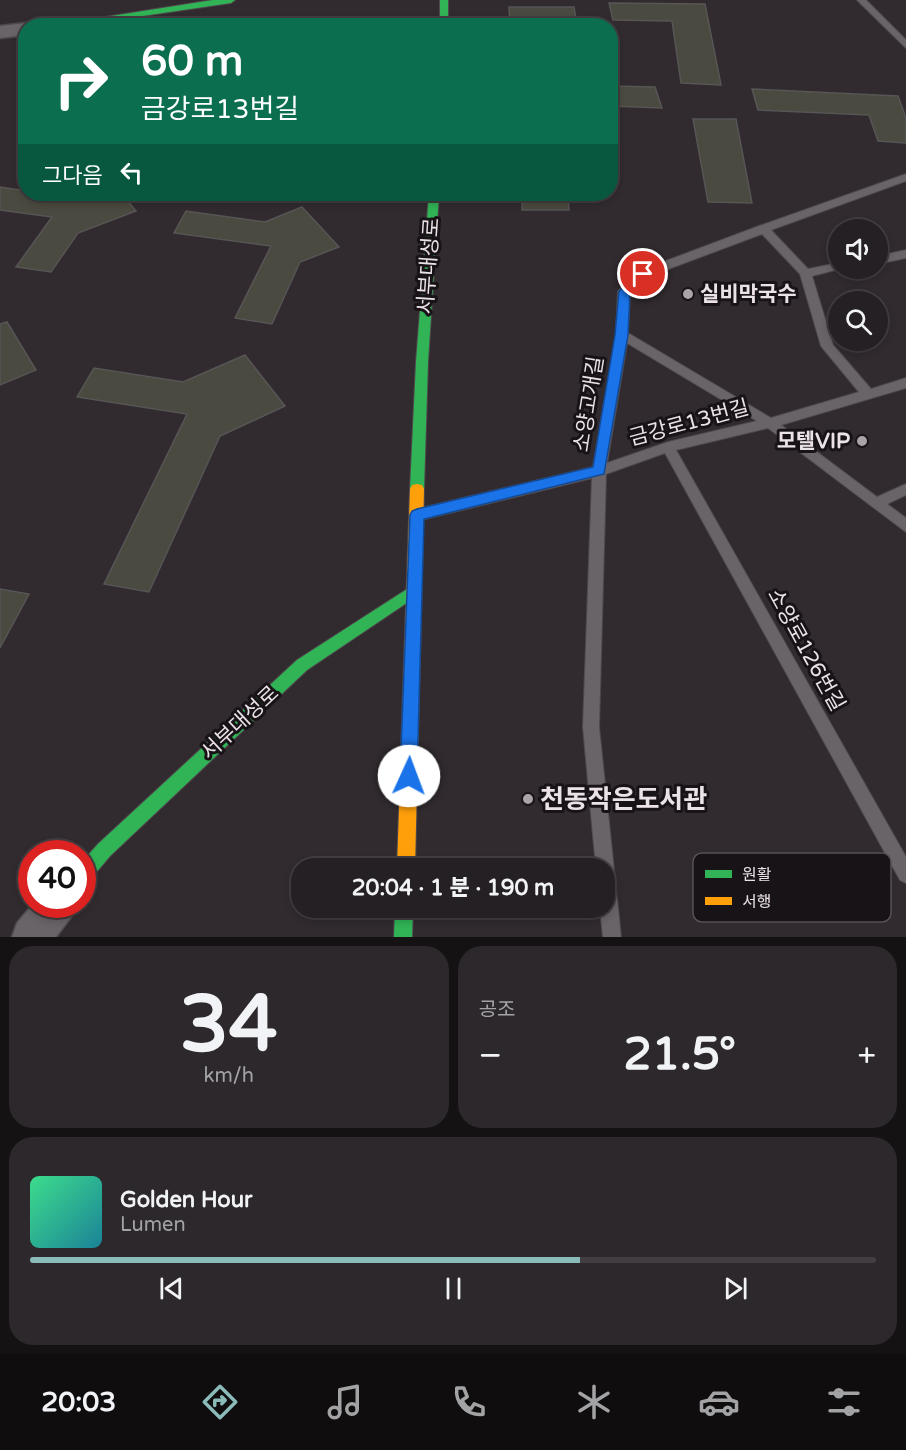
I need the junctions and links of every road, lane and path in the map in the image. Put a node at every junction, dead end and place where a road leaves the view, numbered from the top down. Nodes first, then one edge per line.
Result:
1 (231, 0) edge
2 (444, 0) edge
3 (861, 0) edge
4 (107, 18) edge
5 (444, 18) edge
6 (18, 30) edge
7 (0, 32) edge
8 (906, 45) edge
9 (906, 177) edge
10 (433, 201) edge
11 (763, 228) junction
12 (906, 254) edge
13 (888, 258) edge
14 (828, 269) edge
15 (805, 273) junction
16 (622, 335) junction
17 (906, 383) edge
18 (867, 393) junction
19 (770, 423) junction
20 (668, 447) junction
21 (599, 471) junction
22 (906, 489) edge
23 (877, 502) junction
24 (417, 515) junction
25 (906, 526) edge
26 (415, 590) junction
27 (406, 858) edge
28 (96, 859) edge
29 (906, 874) edge
30 (47, 918) edge
31 (404, 918) edge
32 (31, 937) edge
33 (403, 937) edge
34 (612, 937) edge

1 - 4 street
2 - 5 street
3 - 8 lane
6 - 7 street
9 - 11 lane, 소양고개길
10 - 24 street, 서부대성로
11 - 15 lane
11 - 16 lane, 소양고개길
12 - 13 lane
14 - 15 lane
15 - 18 lane
16 - 19 lane
16 - 21 lane, 소양고개길
17 - 18 lane, 금강로13번길
18 - 19 lane, 금강로13번길
19 - 20 lane, 금강로13번길
19 - 23 lane
20 - 21 lane, 금강로13번길
20 - 29 lane, 소양로126번길
21 - 24 lane, 금강로13번길
21 - 34 lane, 소양고개길
22 - 23 lane
23 - 25 lane
24 - 26 street, 서부대성로
26 - 27 street, 서부대성로
26 - 28 street, 서부대성로
30 - 32 street
31 - 33 street

